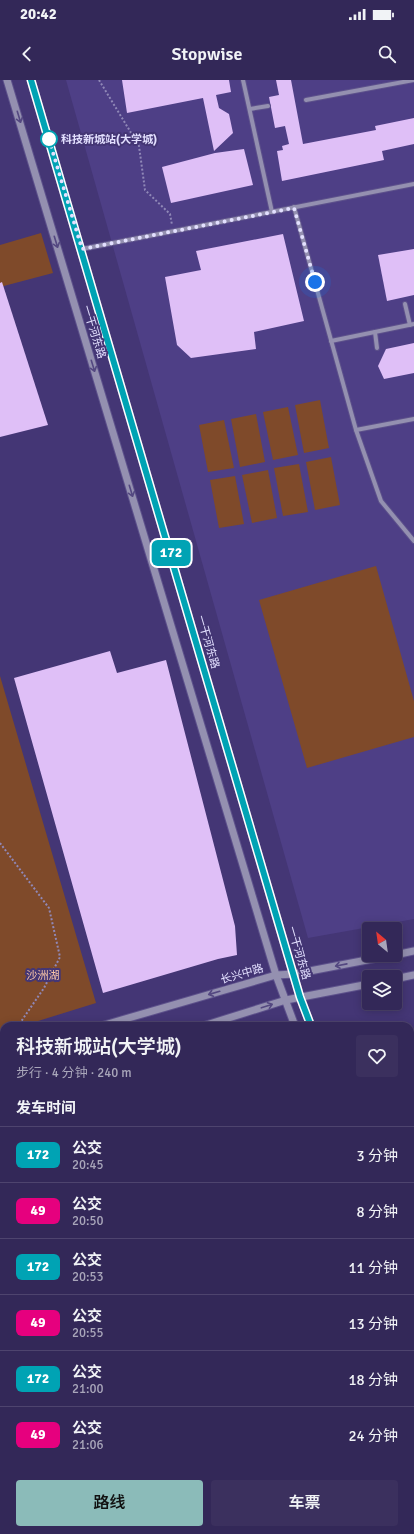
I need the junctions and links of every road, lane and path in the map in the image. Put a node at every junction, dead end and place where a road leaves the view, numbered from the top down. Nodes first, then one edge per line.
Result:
1 (7, 80) edge
2 (31, 80) edge
3 (99, 80) edge
4 (243, 80) edge
5 (414, 80) edge
6 (306, 100) dead end
7 (268, 106) dead end
8 (250, 109) junction
9 (414, 184) edge
10 (294, 208) junction
11 (272, 212) junction
12 (172, 231) junction
13 (82, 249) junction
14 (405, 304) dead end
15 (412, 325) edge
16 (375, 332) junction
17 (332, 341) junction
18 (377, 348) dead end
19 (414, 419) edge
20 (356, 430) junction
21 (414, 541) edge
22 (0, 843) edge
23 (414, 951) edge
24 (402, 953) edge
25 (362, 961) edge
26 (294, 974) junction
27 (414, 975) edge
28 (276, 976) junction
29 (402, 978) edge
30 (362, 985) edge
31 (300, 997) junction
32 (286, 1000) junction
33 (21, 1022) edge
34 (114, 1022) edge
35 (216, 1022) edge
36 (294, 1022) edge
37 (309, 1022) edge

1 -> 28 street, 一干河东路
2 - 13 street, 一干河东路
3 - 12 path
4 - 8 street
5 - 6 street
7 - 8 street
8 - 11 street
9 - 10 street
10 - 11 street
10 - 17 street
11 - 12 street
12 - 13 street
13 - 26 street, 一干河东路
14 - 15 street
15 - 16 street
16 - 17 street
16 - 18 street
17 - 20 street
19 - 20 street
20 - 21 street
22 - 33 path
23 - 24 street, 长兴中路
25 -> 26 street, 长兴中路
26 - 28 street, 长兴中路
26 - 31 street, 一干河东路
27 - 29 street
28 - 32 street, 一干河东路
28 -> 34 street, 长兴中路
30 - 31 street
31 - 32 street
31 - 37 street, 一干河东路
35 -> 32 street
32 - 36 street, 一干河东路

